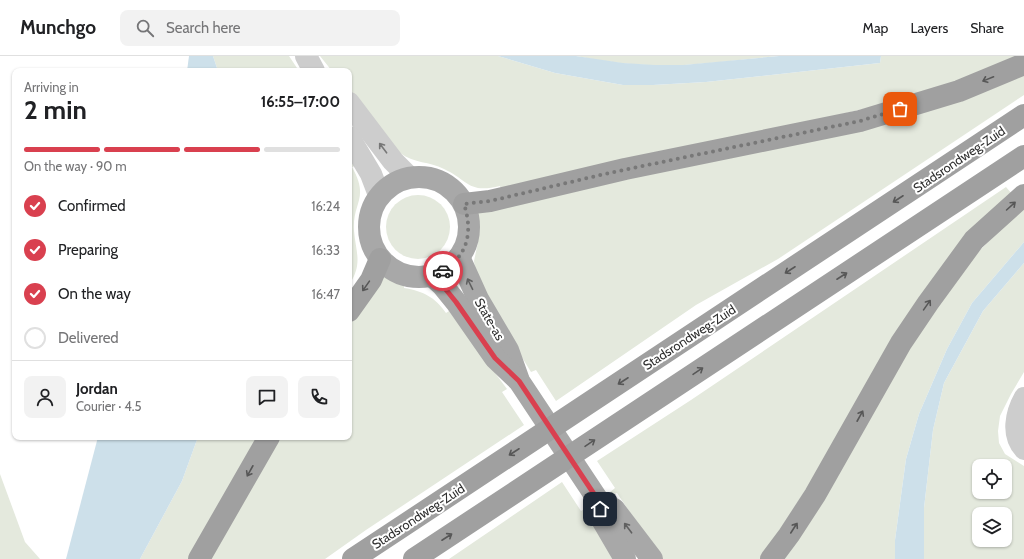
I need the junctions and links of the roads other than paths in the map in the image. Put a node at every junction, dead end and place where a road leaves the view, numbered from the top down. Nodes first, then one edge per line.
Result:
1 (1024, 64) edge
2 (352, 107) edge
3 (1024, 115) edge
4 (352, 142) edge
5 (1024, 156) edge
6 (409, 177) junction
7 (1024, 195) edge
8 (379, 196) junction
9 (464, 204) junction
10 (459, 257) junction
11 (380, 259) junction
12 (431, 275) junction
13 (352, 307) edge
14 (519, 381) junction
15 (1024, 397) edge
16 (267, 440) edge
17 (1024, 450) edge
18 (598, 500) junction
19 (199, 559) edge
20 (353, 559) edge
21 (414, 559) edge
22 (625, 559) edge
23 (652, 559) edge
24 (771, 559) edge

1 -> 9 highway
6 -> 2 street
3 -> 20 highway, Stadsrondweg-Zuid
4 - 8 street
21 -> 5 highway
6 - 8 main road
6 - 9 main road
24 -> 7 highway
8 - 11 main road
9 - 10 main road
10 - 12 main road
14 -> 10 main road, State-as
11 - 12 main road
11 -> 13 highway
12 - 14 main road, State-as
14 - 18 main road, State-as
15 - 17 street
16 -> 19 highway
18 - 22 main road, State-as
23 -> 18 main road, State-as

